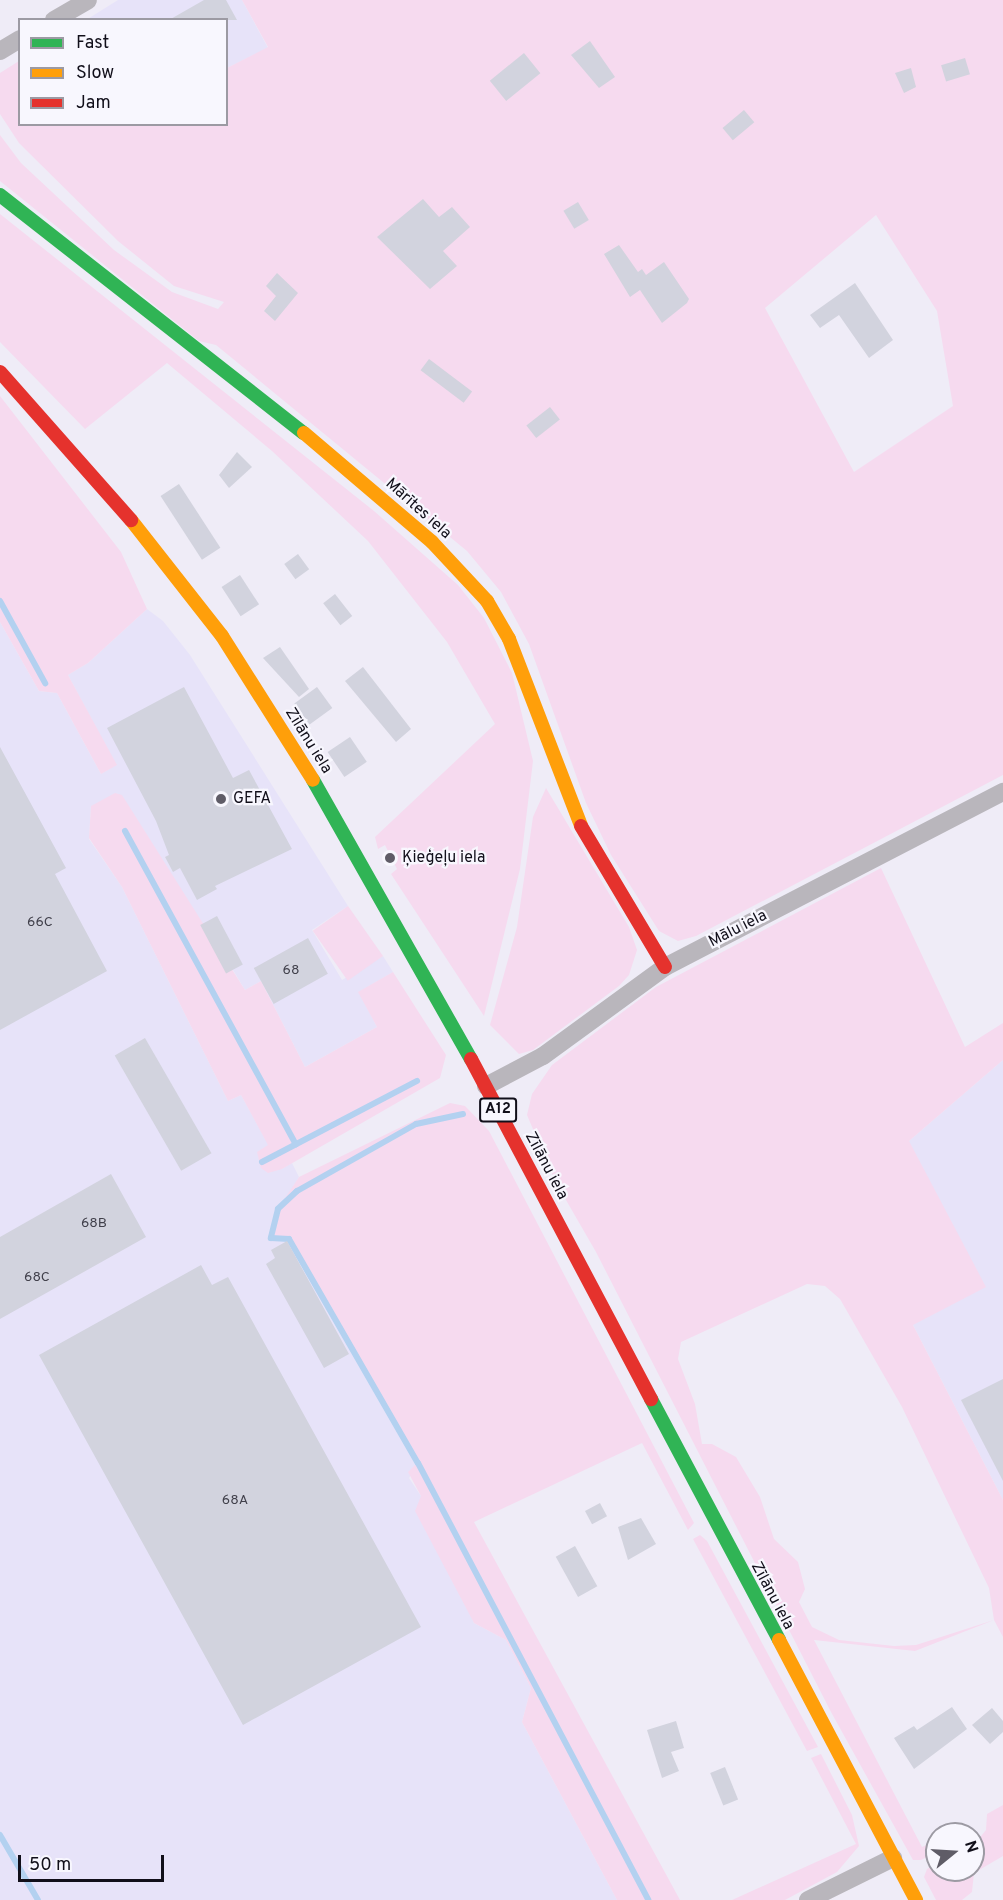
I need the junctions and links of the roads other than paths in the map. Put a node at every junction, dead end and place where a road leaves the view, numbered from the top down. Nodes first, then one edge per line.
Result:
1 (88, 0) edge
2 (57, 18) edge
3 (18, 40) edge
4 (0, 50) edge
5 (0, 195) edge
6 (0, 372) edge
7 (1003, 792) edge
8 (665, 967) junction
9 (486, 1086) junction
10 (893, 1858) junction
11 (808, 1900) edge
12 (916, 1900) edge

1 - 2 street
3 - 4 street
5 - 8 main road, Mārītes iela
6 - 9 main road, Zīlānu iela / A12
7 - 8 street, Mālu iela
8 - 9 street, Mālu iela
9 - 10 main road, Zīlānu iela / A12
10 - 11 street
10 - 12 main road, Zīlānu iela / A12

